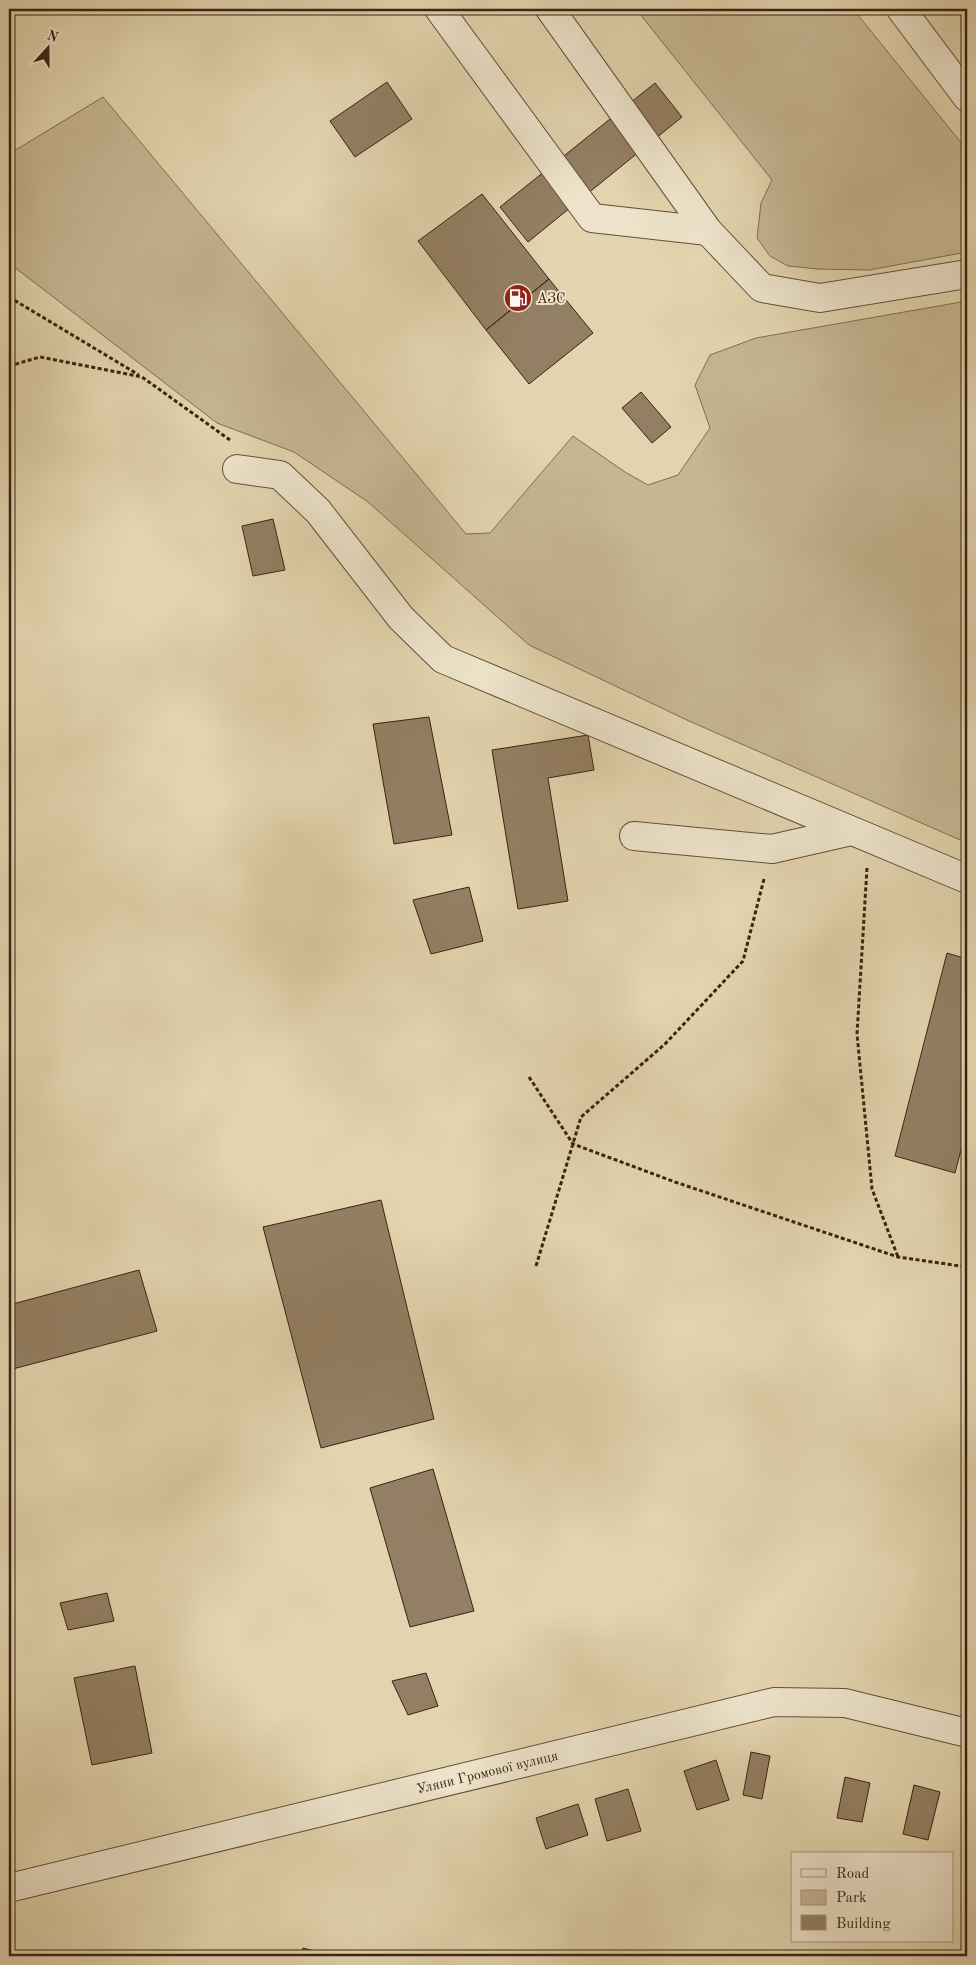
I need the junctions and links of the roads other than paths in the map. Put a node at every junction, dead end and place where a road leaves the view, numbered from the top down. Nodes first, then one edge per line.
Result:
1 (439, 9) edge
2 (550, 9) edge
3 (901, 9) edge
4 (967, 96) edge
5 (708, 231) junction
6 (967, 274) edge
7 (237, 469) dead end
8 (859, 834) junction
9 (634, 836) dead end
10 (967, 880) edge
11 (967, 1733) edge
12 (9, 1888) edge

1 - 5 street
2 - 5 street
3 - 4 street
5 - 6 street
7 - 8 street
8 - 9 street
8 - 10 street
11 - 12 street, Уляни Громової вулиця

